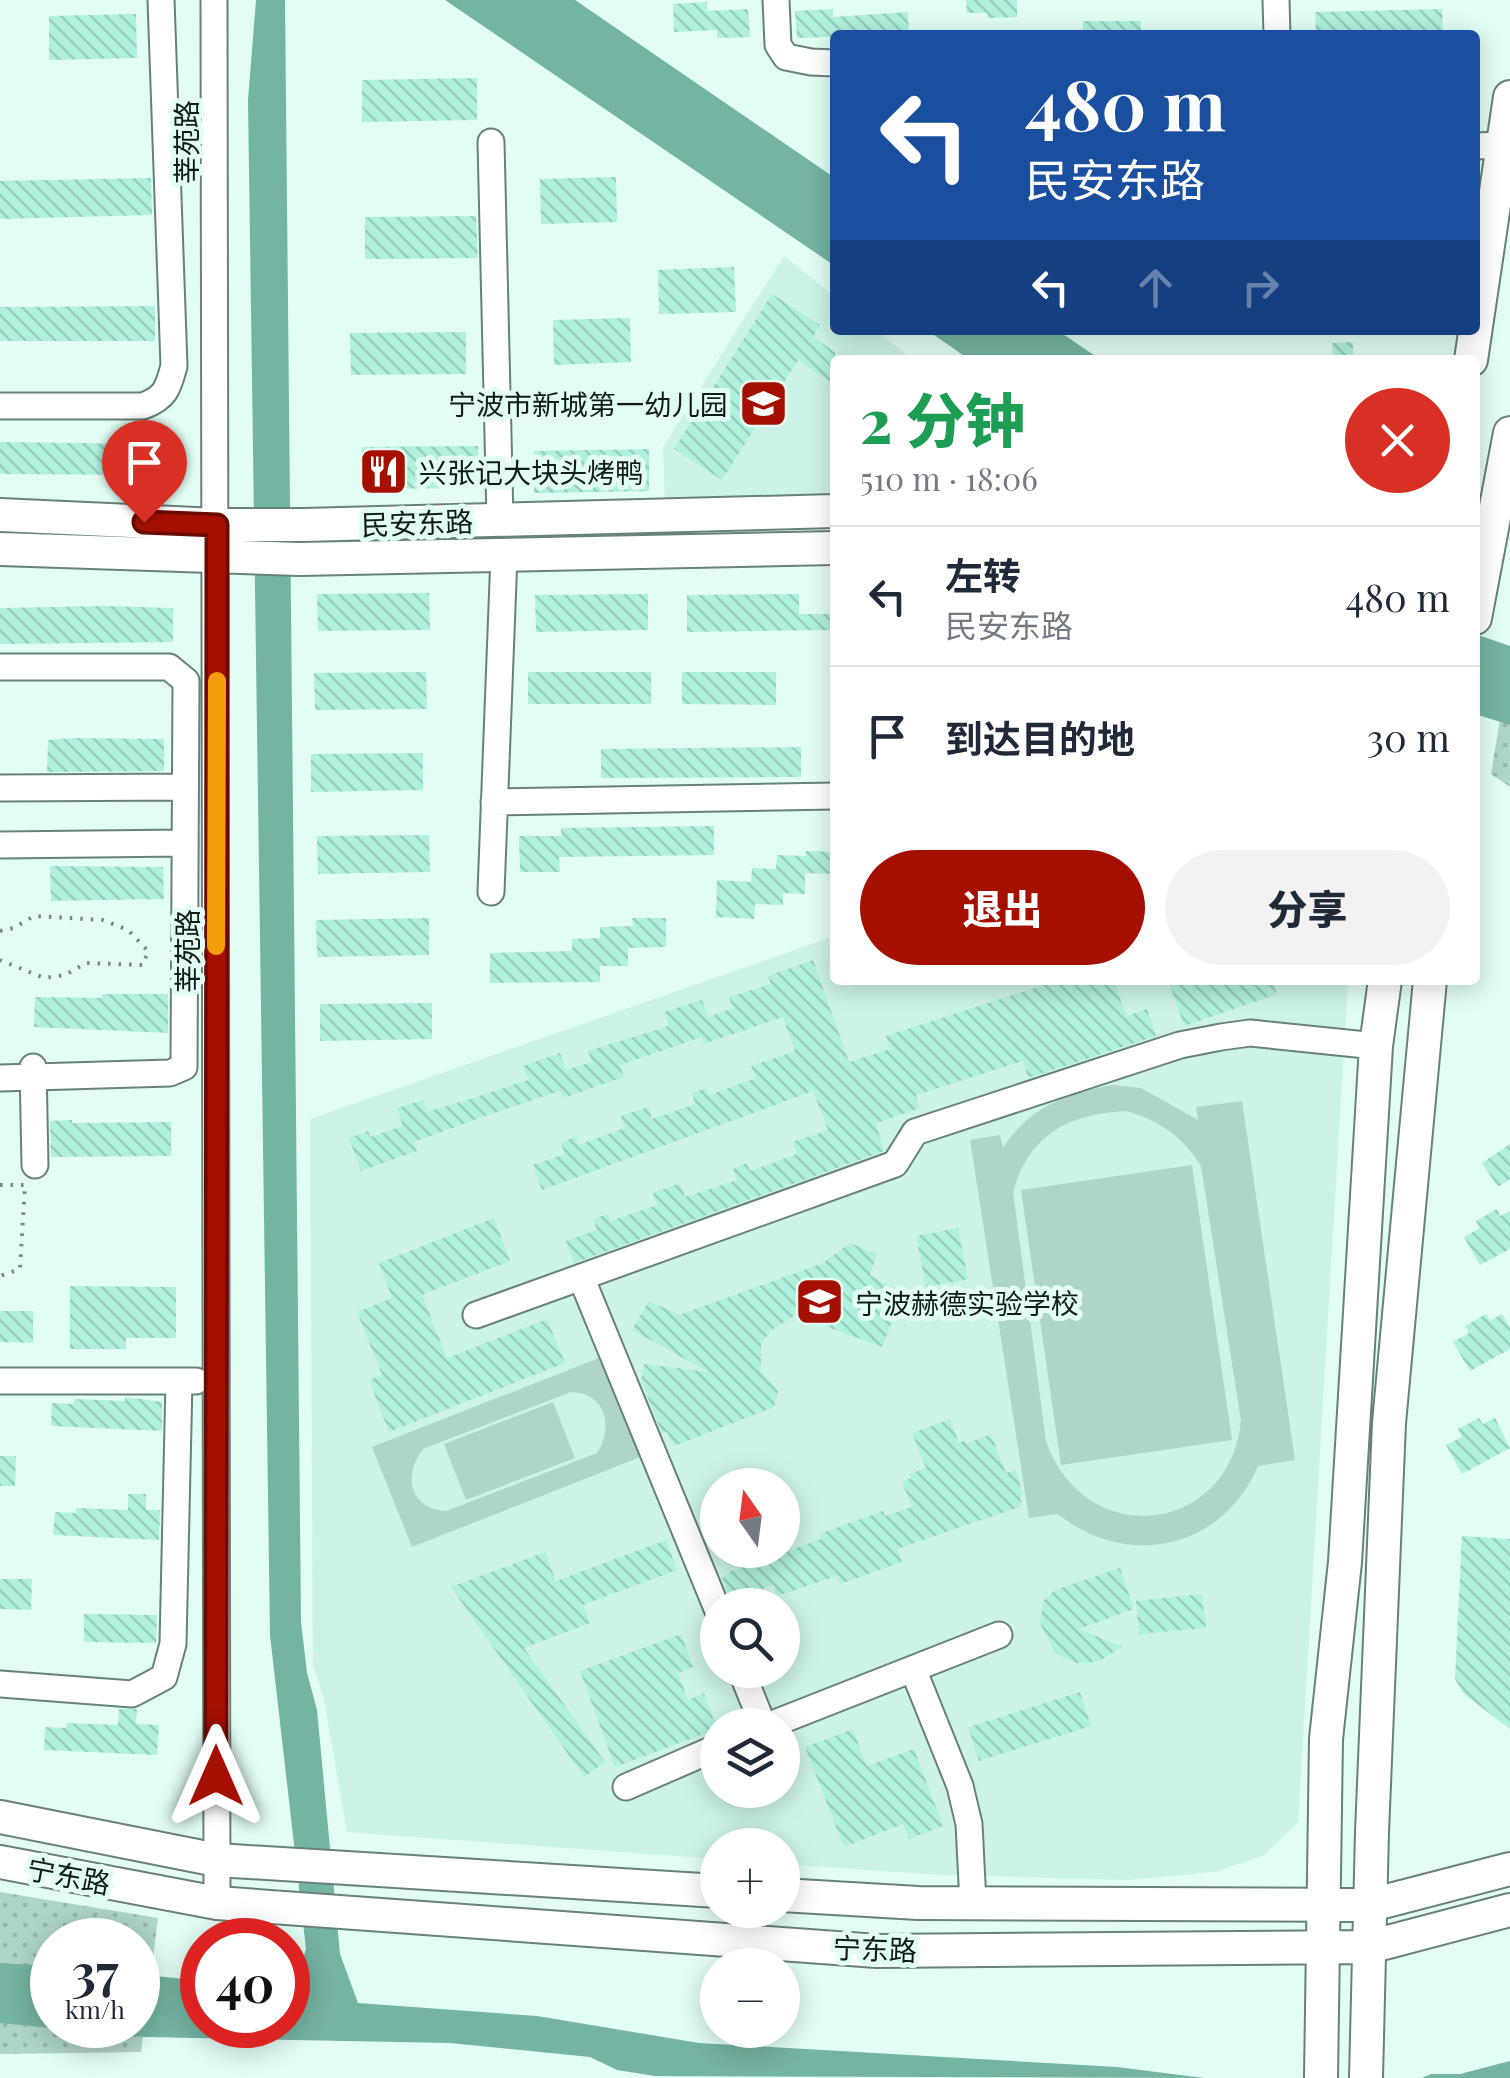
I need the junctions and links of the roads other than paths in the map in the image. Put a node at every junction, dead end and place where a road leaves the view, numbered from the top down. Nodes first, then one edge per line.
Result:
1 (161, 0) edge
2 (214, 0) edge
3 (776, 0) edge
4 (1276, 0) edge
5 (1278, 30) edge
6 (830, 63) edge
7 (1510, 96) edge
8 (491, 142) dead end
9 (1489, 146) edge
10 (1480, 253) edge
11 (0, 406) edge
12 (1510, 433) edge
13 (1485, 509) edge
14 (830, 511) edge
15 (0, 515) edge
16 (500, 520) junction
17 (230, 542) junction
18 (1482, 542) edge
19 (830, 548) edge
20 (0, 549) edge
21 (504, 555) junction
22 (0, 667) edge
23 (0, 674) edge
24 (181, 787) junction
25 (0, 788) edge
26 (830, 796) edge
27 (494, 802) junction
28 (182, 843) junction
29 (0, 845) edge
30 (491, 892) dead end
31 (1384, 985) edge
32 (1430, 985) edge
33 (1376, 1046) junction
34 (0, 1068) edge
35 (33, 1073) junction
36 (0, 1078) edge
37 (35, 1166) dead end
38 (581, 1277) junction
39 (476, 1315) dead end
40 (0, 1381) edge
41 (180, 1381) junction
42 (216, 1381) junction
43 (708, 1588) edge
44 (999, 1635) dead end
45 (914, 1669) junction
46 (0, 1684) edge
47 (800, 1712) edge
48 (700, 1755) edge
49 (626, 1787) dead end
50 (0, 1816) edge
51 (218, 1860) junction
52 (0, 1862) edge
53 (1510, 1869) edge
54 (700, 1890) edge
55 (800, 1895) edge
56 (217, 1903) junction
57 (973, 1903) junction
58 (1323, 1905) junction
59 (1370, 1905) junction
60 (1510, 1910) edge
61 (1322, 1947) junction
62 (1370, 1947) junction
63 (1321, 2078) edge
64 (1366, 2078) edge

1 - 11 street
2 - 17 street, 莘苑路
3 - 6 street
4 - 5 street
7 - 9 main road
8 - 16 street
9 - 10 main road
12 - 13 main road
13 - 18 main road
14 - 16 main road, 民安东路
15 - 17 main road, 民安东路
16 - 17 main road, 民安东路
17 - 20 main road, 民安东路
17 - 21 main road, 民安东路
17 - 42 street, 莘苑路
19 - 21 main road, 民安东路
21 - 27 street
22 - 24 street
23 - 24 street
24 - 25 street
24 - 28 street
26 - 27 street
27 - 30 street
28 - 29 street
28 - 35 street
31 - 33 main road
32 - 59 main road
33 - 38 street
33 - 58 main road
34 - 35 street
35 - 36 street
35 - 37 street
38 - 39 street
38 - 43 street
40 - 41 street
41 - 42 street
41 - 46 street
42 - 51 street, 莘苑路
44 - 45 street
45 - 47 street
45 - 57 street
48 - 49 street
50 - 51 main road, 宁东路
51 - 54 main road, 宁东路
51 - 56 street, 莘苑路
52 - 56 main road, 宁东路
53 - 59 main road, 宁东路
55 - 57 main road, 宁东路
56 - 61 main road, 宁东路
57 - 58 main road, 宁东路
58 - 59 main road, 宁东路
58 - 61 main road
59 - 62 main road
60 - 62 main road, 宁东路
61 - 62 main road, 宁东路
61 - 63 main road
62 - 64 main road

